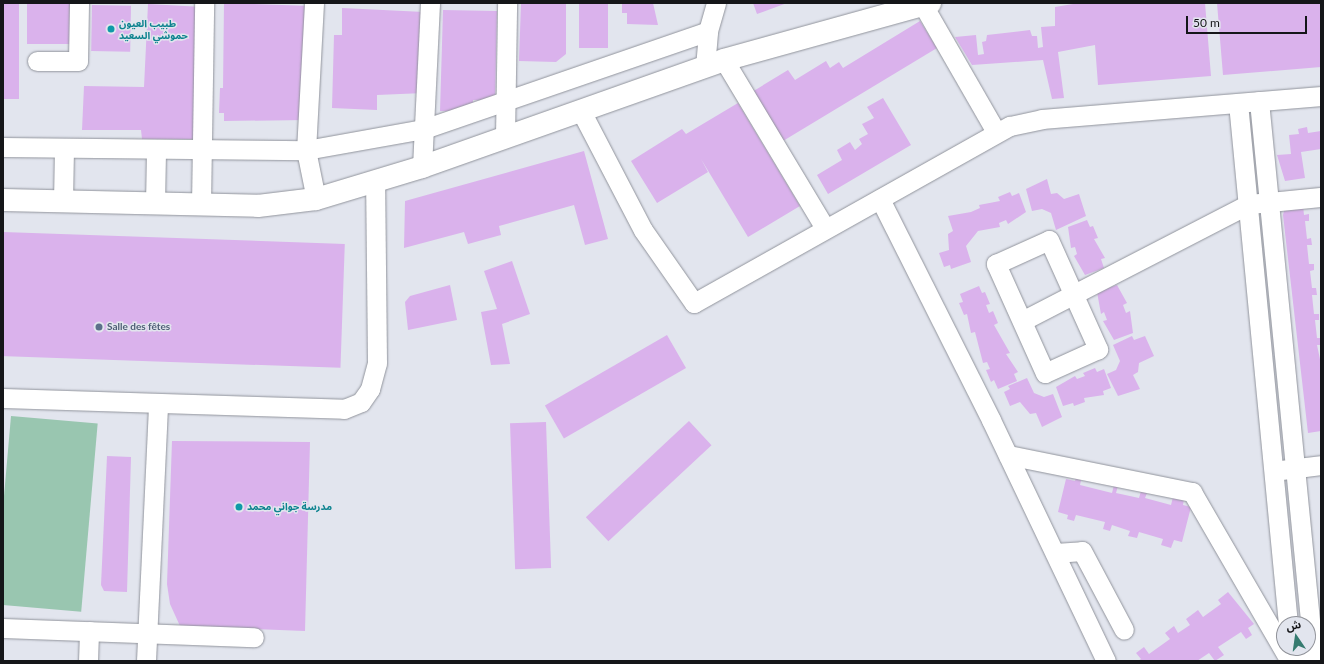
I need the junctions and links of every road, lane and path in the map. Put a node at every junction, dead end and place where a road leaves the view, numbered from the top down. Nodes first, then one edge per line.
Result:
1 (79, 3) edge
2 (204, 3) edge
3 (314, 3) edge
4 (430, 3) edge
5 (508, 3) edge
6 (716, 3) edge
7 (927, 4) edge
8 (708, 31) junction
9 (37, 62) dead end
10 (714, 63) junction
11 (1321, 96) edge
12 (1259, 101) junction
13 (506, 102) junction
14 (1238, 103) junction
15 (581, 111) junction
16 (424, 129) junction
17 (996, 132) junction
18 (505, 137) junction
19 (3, 147) edge
20 (64, 150) junction
21 (156, 150) junction
22 (203, 150) junction
23 (306, 150) junction
24 (422, 167) junction
25 (375, 182) junction
26 (1321, 196) edge
27 (316, 199) junction
28 (880, 199) junction
29 (3, 200) edge
30 (63, 201) junction
31 (1268, 202) junction
32 (155, 204) junction
33 (1249, 204) junction
34 (201, 205) junction
35 (825, 228) junction
36 (1074, 297) junction
37 (1022, 321) junction
38 (3, 398) edge
39 (158, 403) junction
40 (1008, 455) junction
41 (1321, 465) edge
42 (1293, 468) junction
43 (1274, 470) junction
44 (1055, 553) junction
45 (1287, 616) edge
46 (1307, 616) edge
47 (3, 628) edge
48 (1124, 630) dead end
49 (89, 631) junction
50 (147, 634) junction
51 (254, 637) dead end
52 (88, 661) edge
53 (146, 661) edge
54 (1106, 661) edge
55 (1290, 661) edge

1 - 9 street
2 - 22 street
3 - 23 street
4 - 16 street
5 - 13 street
6 - 8 street
7 - 10 main road
7 - 17 street
8 - 10 street
8 - 13 street
10 - 15 main road
10 - 35 street
11 - 12 street
12 - 14 street
12 - 31 street
13 - 16 street
13 - 18 street
14 - 17 street
14 - 33 street
15 - 18 main road
15 - 35 street
16 - 23 street
16 - 24 street
17 - 28 street
18 - 24 main road
19 - 20 street
20 - 21 street
20 - 30 street
21 - 22 street
21 - 32 street
22 - 23 street
22 - 34 street
23 - 27 street
24 - 25 main road
25 - 27 main road
25 - 39 street
26 - 31 street
27 - 34 main road
28 - 35 street
28 - 40 street
29 - 30 main road
30 - 32 main road
31 - 33 street
31 - 42 street
32 - 34 main road
33 - 36 street
33 - 43 street
36 - 37 street
36 - 37 street
36 - 37 street
38 - 39 street
39 - 50 street
40 - 44 street
40 - 55 street
41 - 42 street
42 - 43 street
42 - 46 street
43 - 45 street
44 - 48 street
44 - 54 street
47 - 49 street
49 - 50 street
49 - 52 street
50 - 51 street
50 - 53 street

